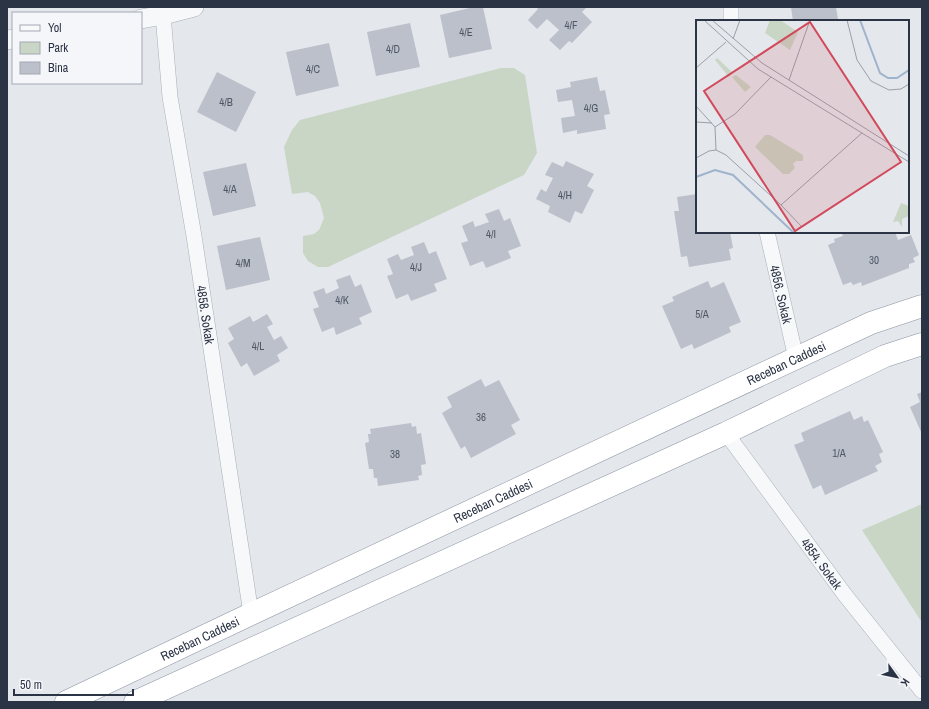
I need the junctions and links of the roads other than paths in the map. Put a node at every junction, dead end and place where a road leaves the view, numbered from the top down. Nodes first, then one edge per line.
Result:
1 (194, 7) edge
2 (731, 7) edge
3 (162, 15) junction
4 (142, 19) edge
5 (731, 20) edge
6 (767, 233) edge
7 (922, 306) edge
8 (922, 344) edge
9 (796, 358) junction
10 (726, 433) junction
11 (251, 614) junction
12 (922, 691) edge
13 (66, 702) edge
14 (135, 702) edge

1 - 3 street
2 - 5 street
3 - 4 street
3 - 11 street, 4858. Sokak
6 - 9 street, 4856. Sokak
7 - 9 highway, Receban Caddesi
8 - 10 highway
9 - 11 highway, Receban Caddesi
10 - 12 street, 4854. Sokak
10 - 14 highway
11 - 13 highway, Receban Caddesi

